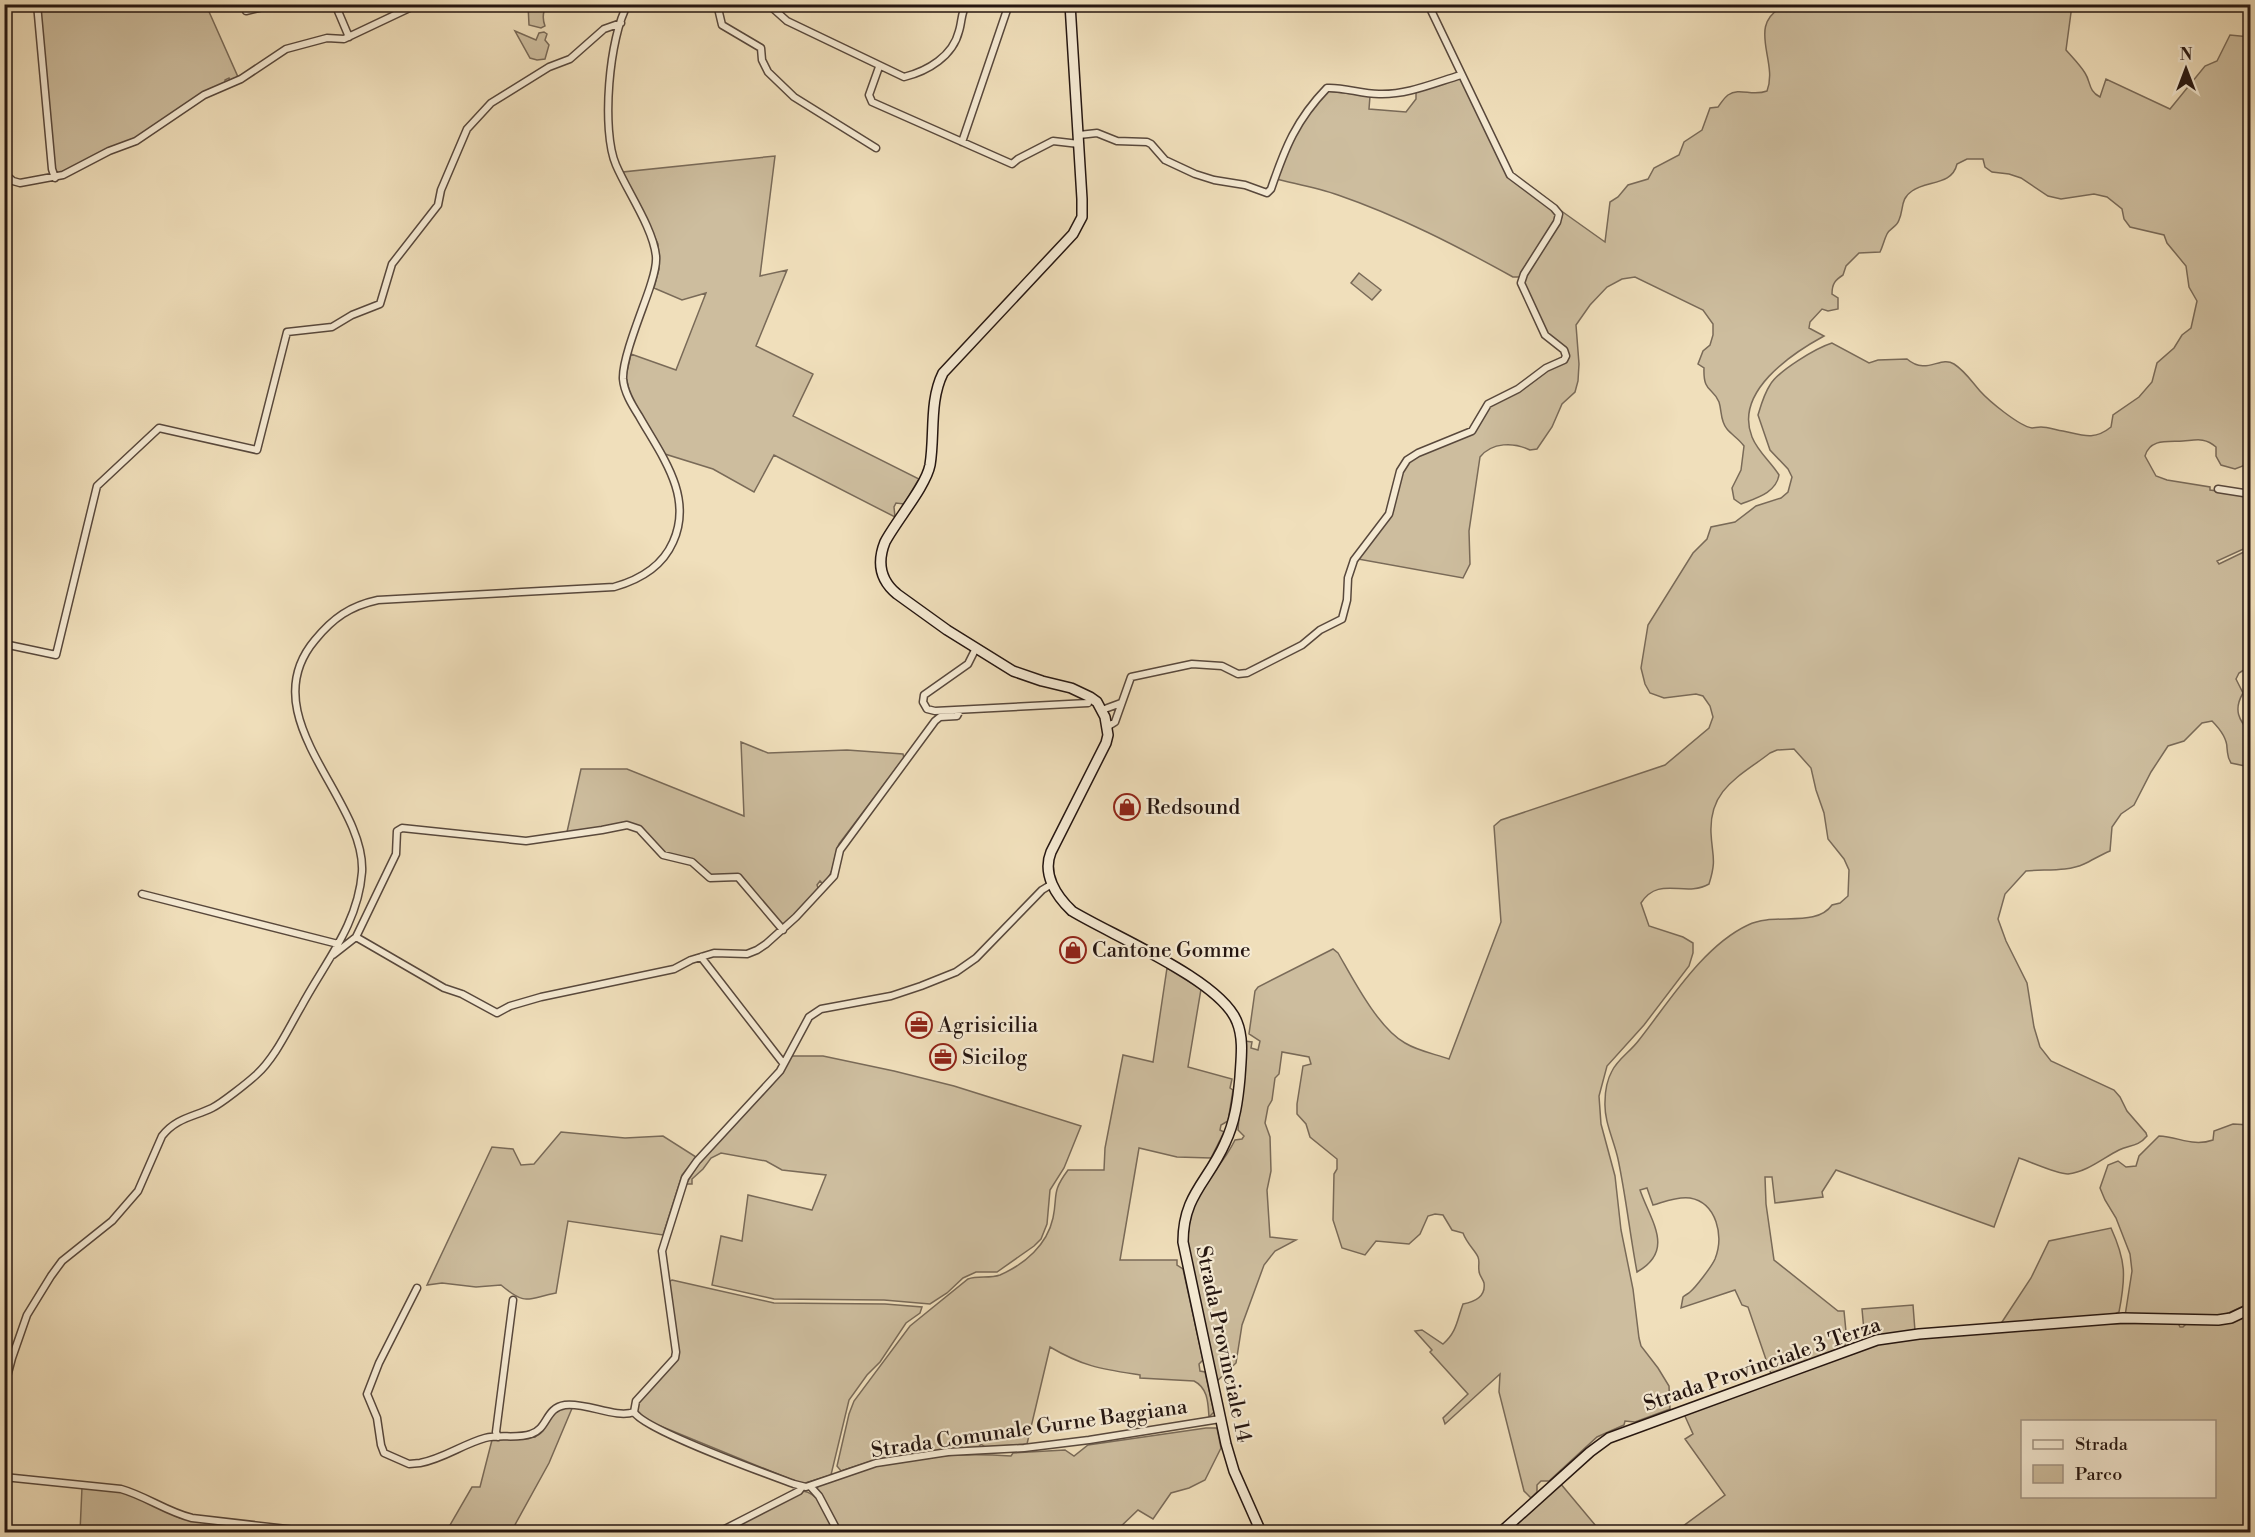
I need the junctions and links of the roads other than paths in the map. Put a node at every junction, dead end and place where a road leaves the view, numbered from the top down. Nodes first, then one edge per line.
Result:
1 (37, 4) edge
2 (276, 4) edge
3 (335, 4) edge
4 (418, 4) edge
5 (628, 4) edge
6 (717, 4) edge
7 (768, 4) edge
8 (967, 4) edge
9 (1009, 4) edge
10 (1071, 4) edge
11 (1428, 4) edge
12 (246, 11) dead end
13 (621, 23) junction
14 (349, 37) junction
15 (879, 67) junction
16 (1461, 75) junction
17 (1079, 140) junction
18 (962, 141) junction
19 (876, 148) dead end
20 (4, 173) edge
21 (55, 178) junction
22 (2217, 489) dead end
23 (2250, 494) edge
24 (4, 644) edge
25 (976, 648) junction
26 (1088, 703) dead end
27 (1121, 703) junction
28 (960, 710) junction
29 (1102, 710) junction
30 (1107, 727) junction
31 (1052, 884) junction
32 (142, 894) dead end
33 (783, 930) junction
34 (356, 938) junction
35 (338, 944) junction
36 (332, 955) junction
37 (701, 957) junction
38 (783, 1063) junction
39 (417, 1288) dead end
40 (513, 1300) dead end
41 (2250, 1309) edge
42 (4, 1388) edge
43 (634, 1412) junction
44 (1220, 1419) junction
45 (498, 1437) junction
46 (4, 1477) edge
47 (810, 1486) junction
48 (802, 1487) junction
49 (313, 1533) edge
50 (719, 1533) edge
51 (838, 1533) edge
52 (1261, 1533) edge
53 (1501, 1533) edge

1 - 21 street
2 - 12 street
3 - 14 street
4 - 14 street
5 - 13 street
6 - 19 street
7 - 15 street
8 - 15 street
9 - 18 street
10 - 17 main road
11 - 16 street
13 - 24 street
13 - 35 street
14 - 21 street
15 - 18 street
16 - 17 street
16 - 27 street
17 - 18 street
17 - 25 main road
20 - 21 street
22 - 23 street
25 - 28 street
25 - 29 main road
26 - 28 street
27 - 29 street
27 - 30 street
28 - 33 street
29 - 30 main road
30 - 31 main road
31 - 38 street
31 - 44 main road, Strada Provinciale 14
32 - 35 street
33 - 34 street
33 - 37 street
34 - 36 street
34 - 37 street
35 - 36 street
36 - 42 street
37 - 38 street
38 - 43 street
39 - 45 street
40 - 45 street
41 - 53 main road, Strada Provinciale 3 Terza
43 - 45 street
43 - 48 street
44 - 47 street, Strada Comunale Gurne Baggiana
44 - 52 main road, Strada Provinciale 14
46 - 49 street
47 - 48 street, Strada Comunale Gurne Baggiana
47 - 51 street
48 - 50 street

